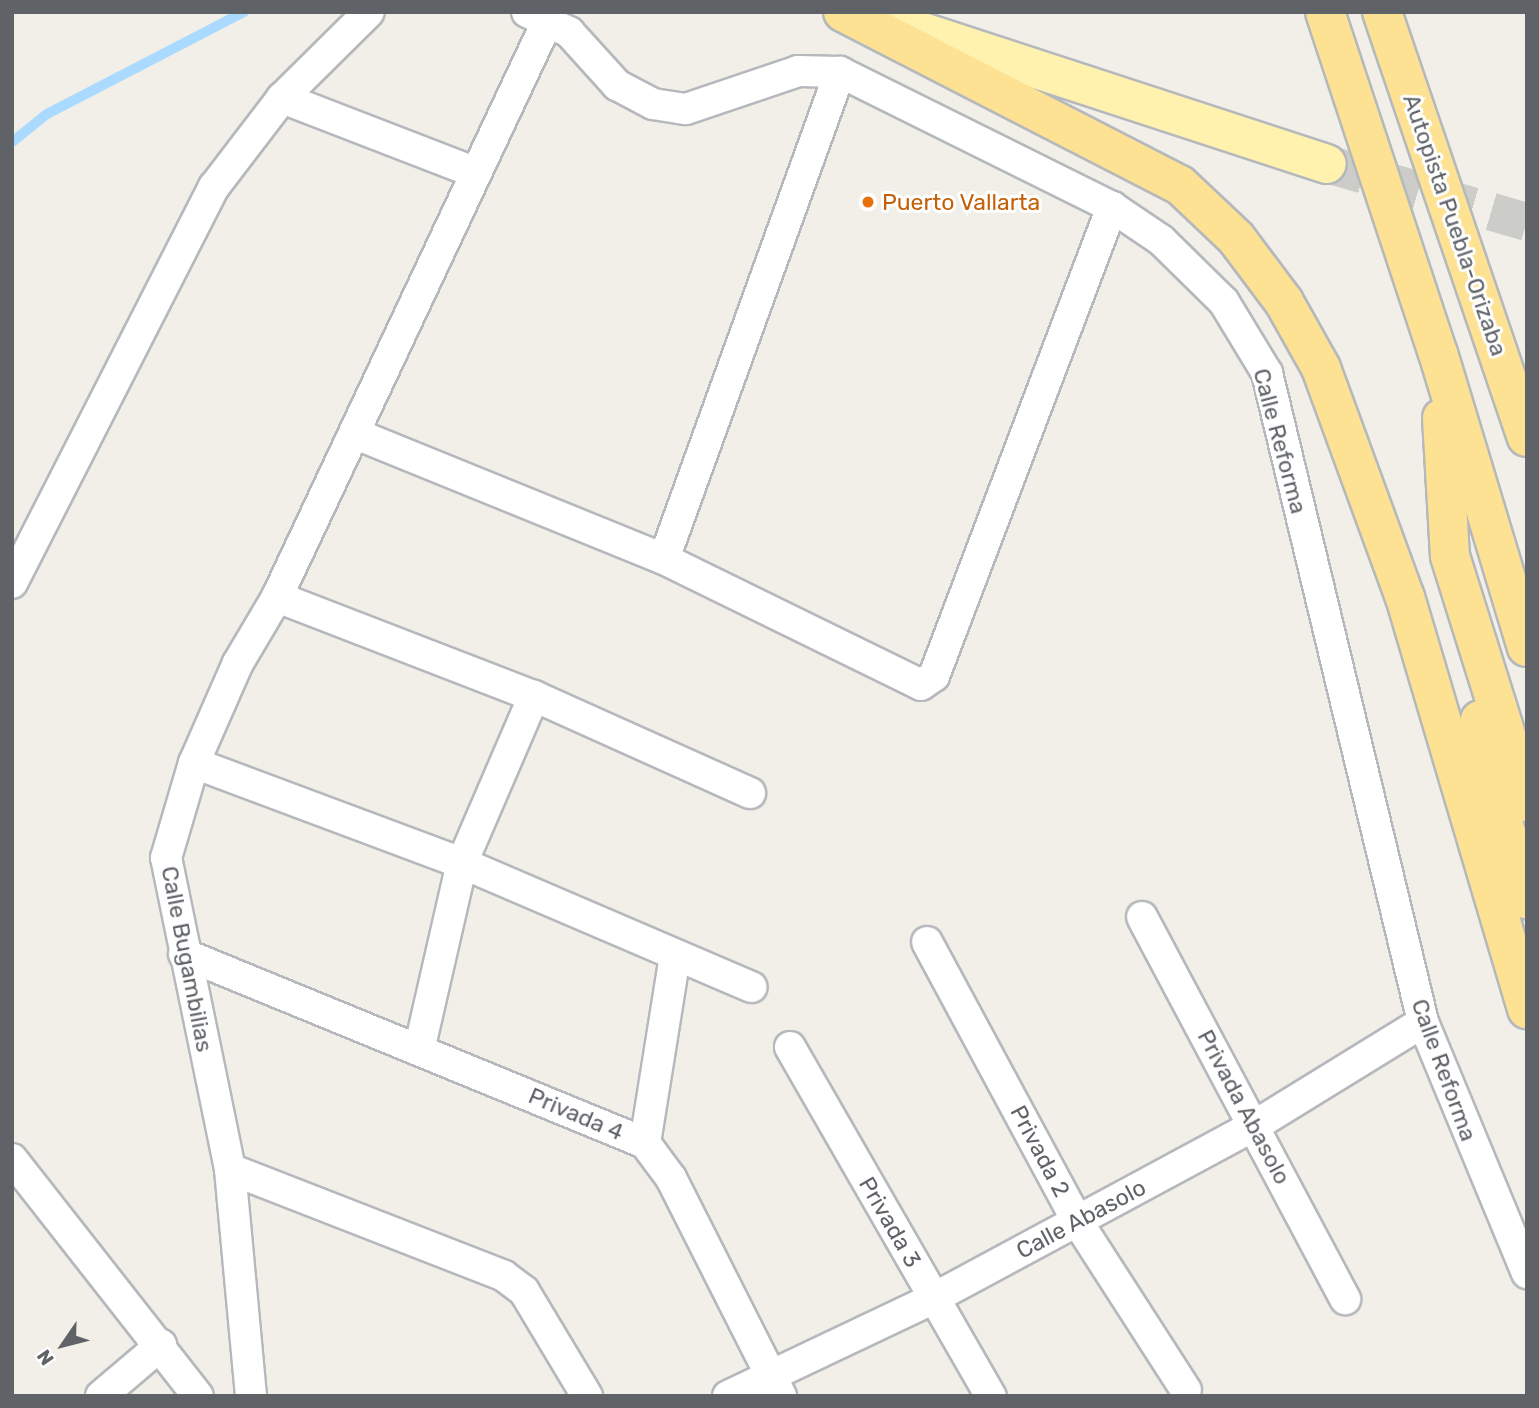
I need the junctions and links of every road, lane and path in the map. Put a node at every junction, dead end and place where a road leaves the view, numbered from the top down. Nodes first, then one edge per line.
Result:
1 (369, 12) edge
2 (843, 12) edge
3 (862, 12) edge
4 (1325, 12) edge
5 (1382, 12) edge
6 (538, 16) edge
7 (840, 72) junction
8 (282, 98) junction
9 (1327, 164) tunnel mouth
10 (476, 173) junction
11 (1112, 207) junction
12 (1438, 353) junction
13 (356, 434) junction
14 (1527, 437) edge
15 (1450, 556) junction
16 (664, 559) junction
17 (12, 583) edge
18 (277, 597) junction
19 (1527, 647) edge
20 (534, 696) junction
21 (1527, 721) edge
22 (194, 763) junction
23 (750, 793) dead end
24 (1527, 802) edge
25 (463, 863) junction
26 (1527, 899) edge
27 (1142, 917) dead end
28 (927, 942) dead end
29 (184, 954) junction
30 (675, 956) junction
31 (752, 987) dead end
32 (1527, 1009) edge
33 (1423, 1022) junction
34 (420, 1046) junction
35 (790, 1047) dead end
36 (1254, 1126) junction
37 (645, 1143) junction
38 (230, 1170) junction
39 (17, 1175) edge
40 (1077, 1221) junction
41 (1527, 1273) edge
42 (934, 1298) junction
43 (1345, 1298) dead end
44 (161, 1345) junction
45 (776, 1385) edge
46 (1186, 1390) dead end
47 (101, 1396) edge
48 (198, 1396) edge
49 (251, 1396) edge
50 (587, 1396) edge
51 (728, 1396) edge
52 (991, 1396) edge

1 - 8 street
2 - 32 highway
3 - 9 main road
4 - 12 highway
5 - 14 highway, Autopista Puebla-Orizaba
6 - 7 street, Calle Reforma
6 - 10 street, Calle Bugambilias
7 - 11 street, Calle Reforma
7 - 16 street
8 - 10 street
8 - 17 street
10 - 13 street, Calle Bugambilias
11 - 16 street
11 - 33 street, Calle Reforma
12 - 15 highway
12 - 19 highway
12 - 21 highway
13 - 16 street
13 - 18 street, Calle Bugambilias
15 - 24 highway
15 - 26 highway
18 - 20 street
18 - 22 street, Calle Bugambilias
20 - 23 street
20 - 25 street
22 - 25 street
22 - 29 street, Calle Bugambilias
25 - 30 street
25 - 34 street
27 - 36 street, Privada Abasolo
28 - 40 street, Privada 2
29 - 34 street, Privada 4
29 - 38 street, Calle Bugambilias
30 - 31 street
30 - 37 street
33 - 36 street, Calle Abasolo
33 - 41 street, Calle Reforma
34 - 37 street, Privada 4
35 - 42 street, Privada 3
36 - 40 street, Calle Abasolo
36 - 43 street, Privada Abasolo
37 - 45 street, Privada 4
38 - 49 street, Calle Bugambilias
38 - 50 street
39 - 44 street
40 - 42 street, Calle Abasolo
40 - 46 street, Privada 2
42 - 45 street, Calle Abasolo
42 - 52 street, Privada 3
44 - 47 street
44 - 48 street
45 - 51 street, Calle Abasolo

